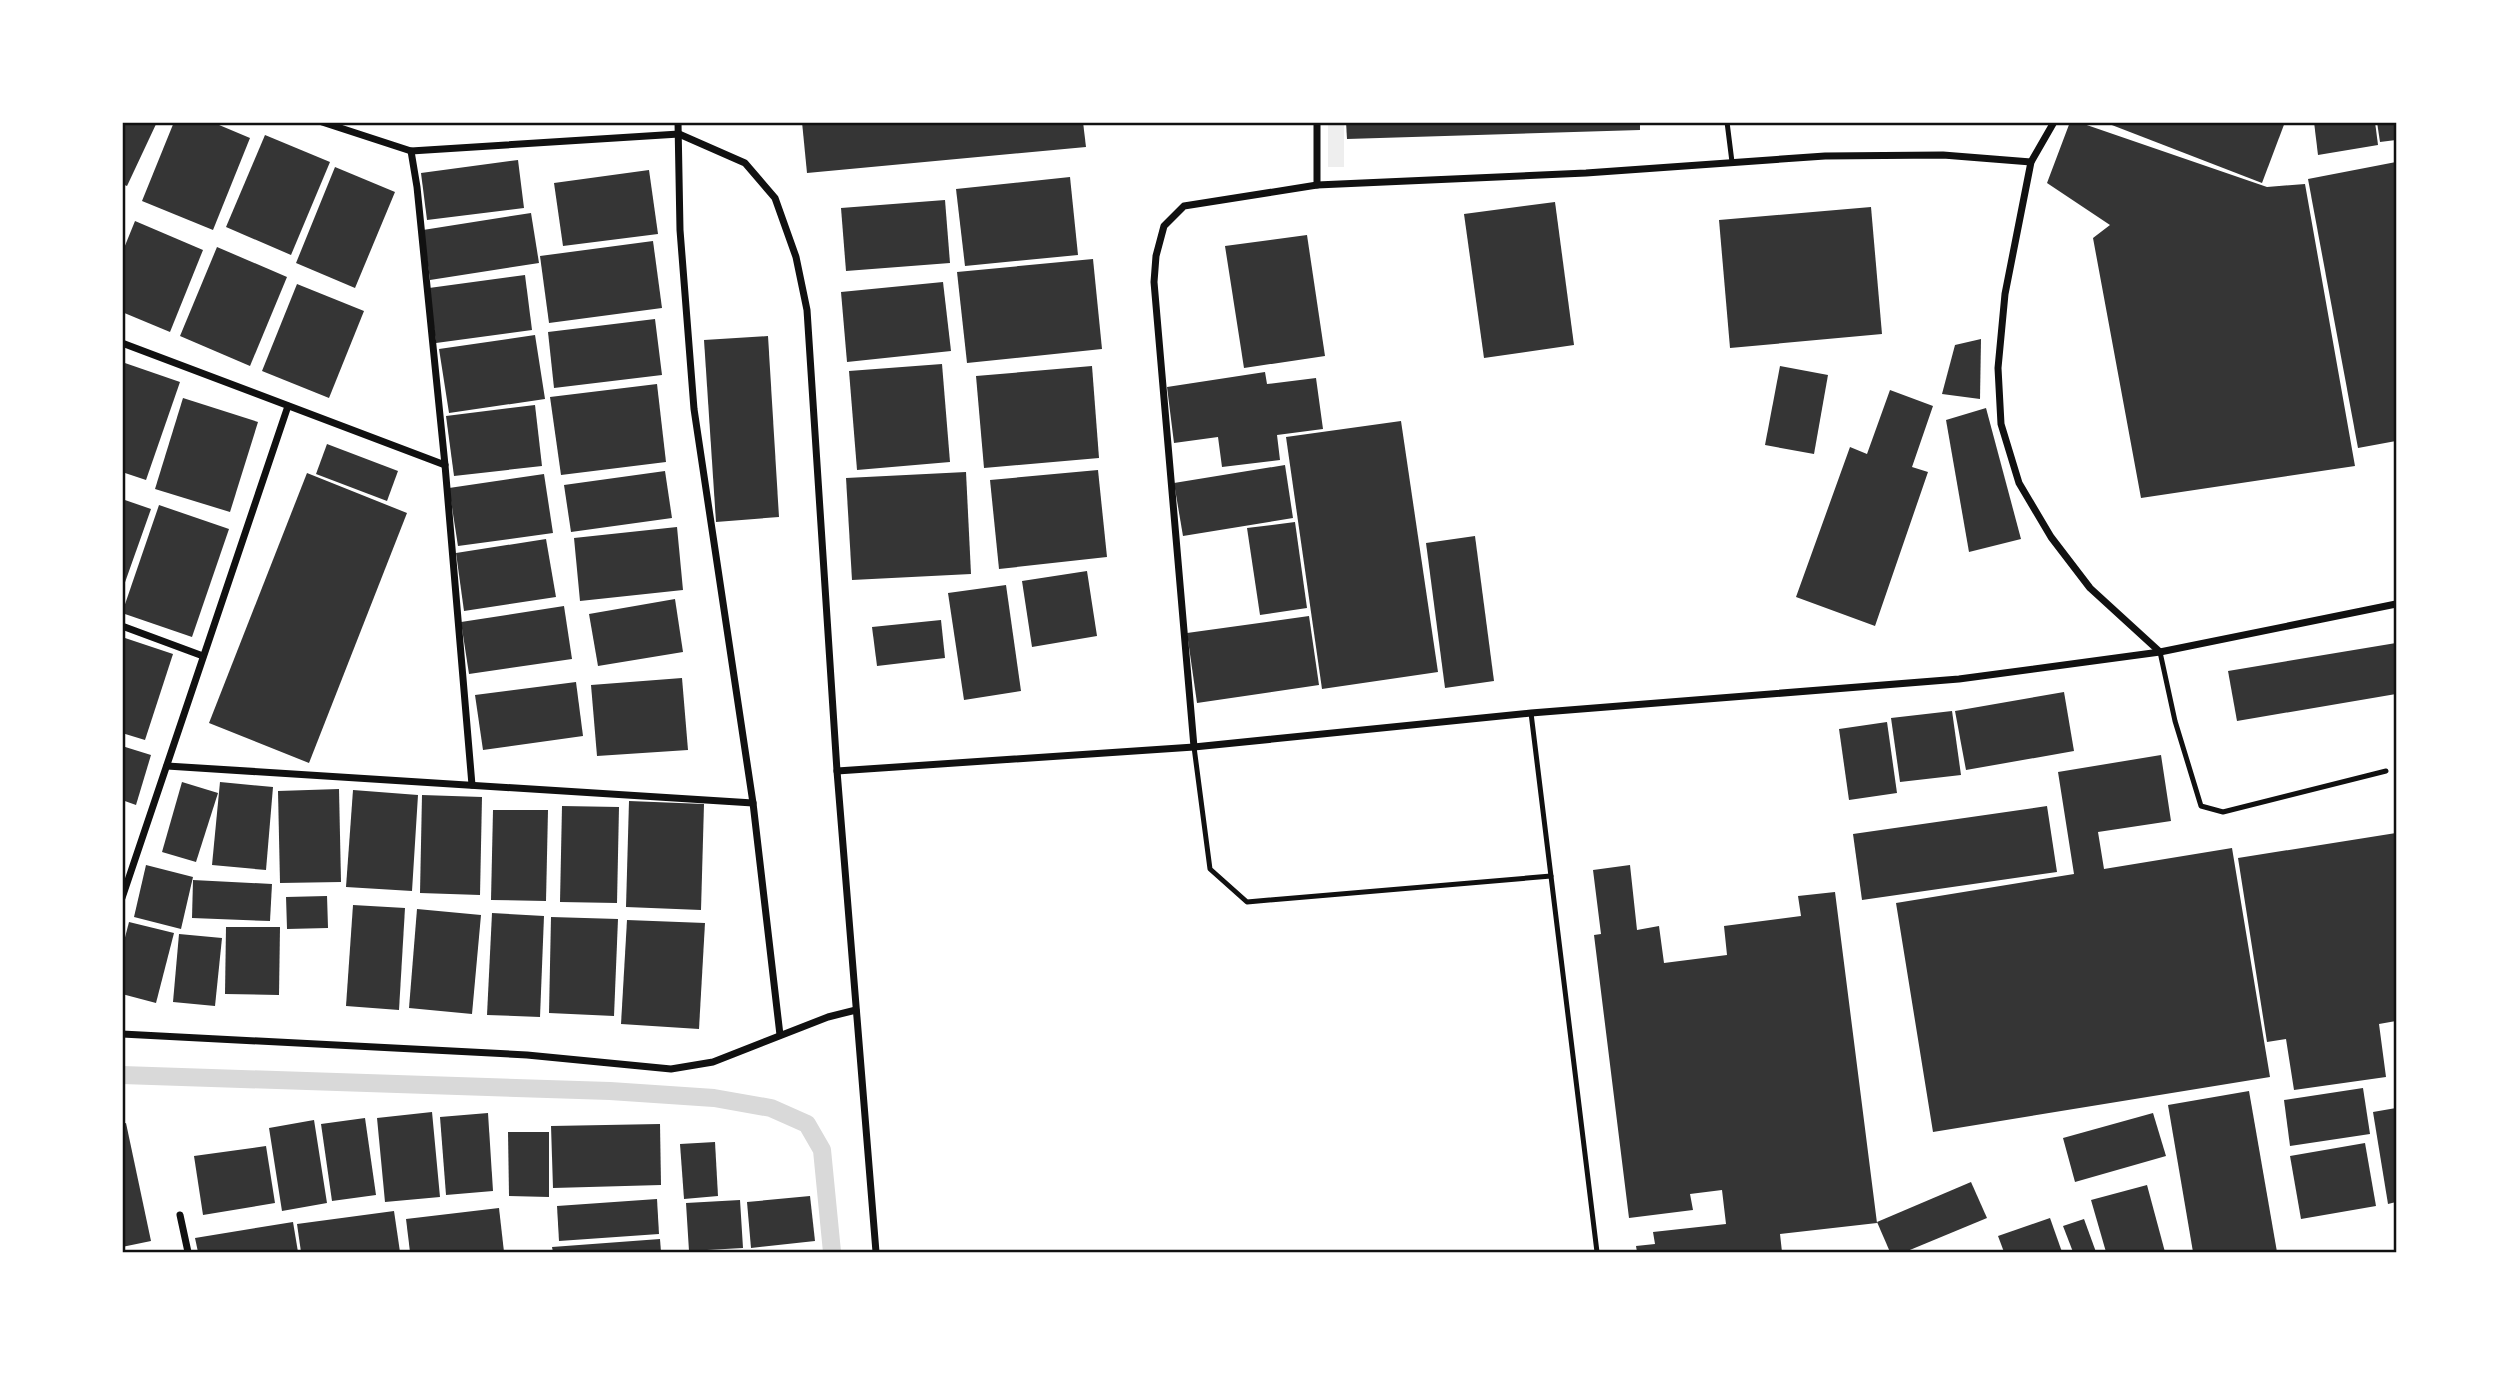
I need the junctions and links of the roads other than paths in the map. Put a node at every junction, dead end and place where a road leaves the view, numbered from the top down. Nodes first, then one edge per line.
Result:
1 (322, 122) edge
2 (678, 122) edge
3 (1317, 122) edge
4 (1727, 122) edge
5 (2054, 122) edge
6 (679, 134) junction
7 (411, 150) junction
8 (1732, 162) junction
9 (2031, 162) junction
10 (1317, 185) junction
11 (122, 343) edge
12 (288, 406) junction
13 (445, 465) junction
14 (2396, 604) edge
15 (122, 626) edge
16 (2160, 652) junction
17 (204, 656) junction
18 (1531, 713) junction
19 (1194, 747) junction
20 (167, 766) junction
21 (837, 771) junction
22 (2386, 771) dead end
23 (472, 785) junction
24 (753, 803) junction
25 (1551, 876) junction
26 (122, 898) edge
27 (856, 1010) junction
28 (122, 1034) edge
29 (780, 1035) junction
30 (180, 1215) dead end
31 (188, 1252) edge
32 (876, 1252) edge
33 (1597, 1252) edge

1 - 7 street
2 - 6 street
3 - 10 street
4 - 8 lane
5 - 9 street
6 - 7 street
6 - 21 street
6 - 24 street
7 - 13 street
8 - 9 street
8 - 10 street
9 - 16 street
10 - 19 street
11 - 12 street
12 - 13 street
12 - 17 street
13 - 23 street
14 - 16 street
15 - 17 street
16 - 18 street
16 - 22 lane
17 - 20 street
18 - 19 street
18 - 25 lane
19 - 21 street
19 - 25 lane
20 - 23 street
20 - 26 street
21 - 27 street
23 - 24 street
24 - 29 street
25 - 33 lane
27 - 29 street
27 - 32 street
28 - 29 street
30 - 31 street

